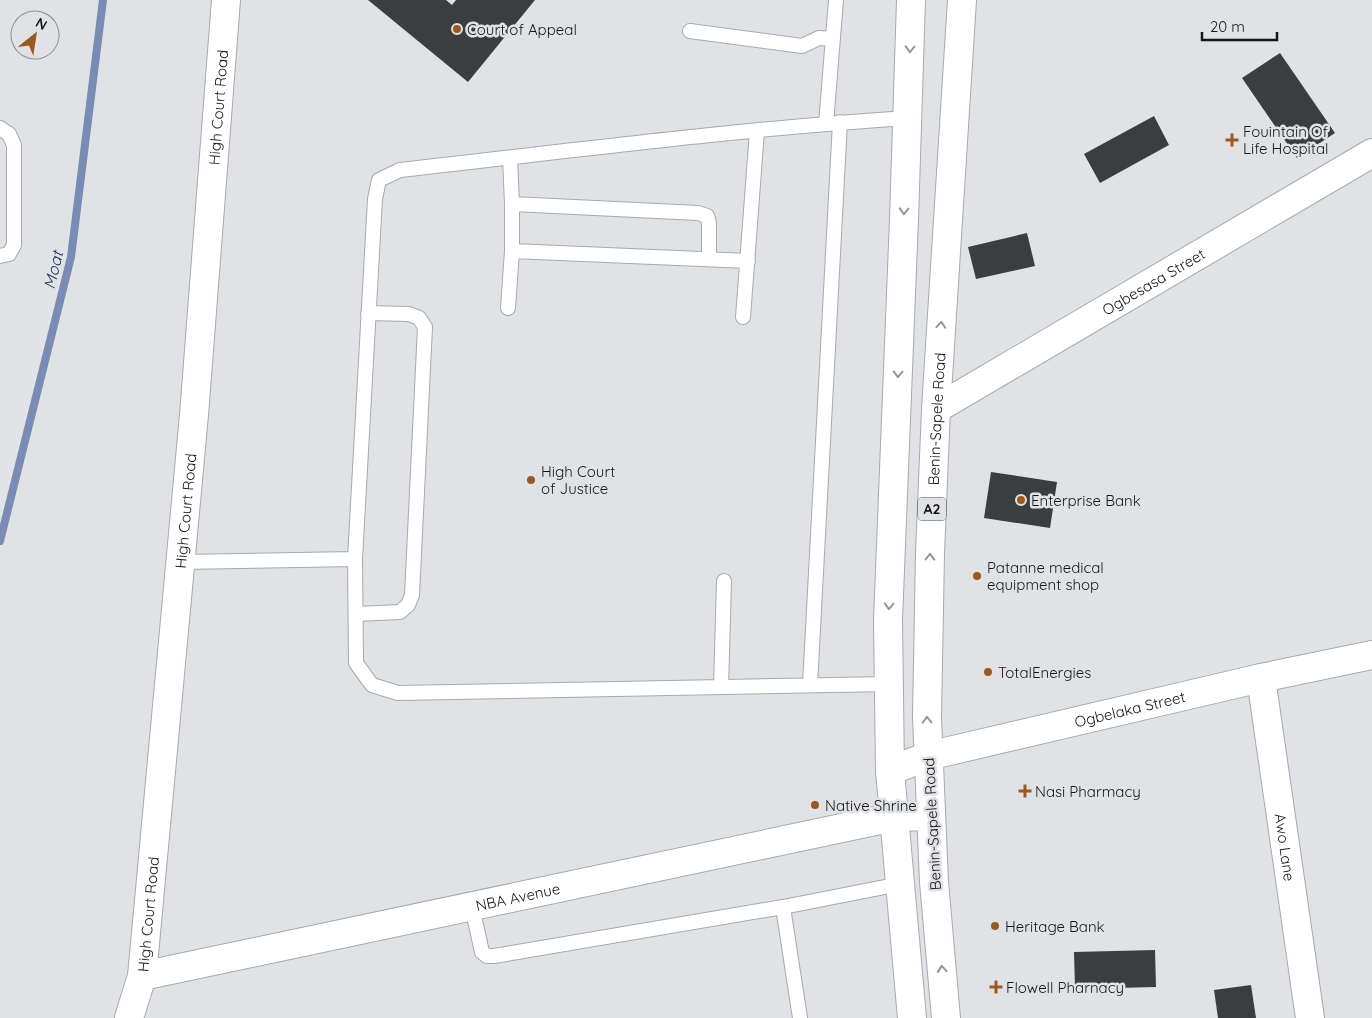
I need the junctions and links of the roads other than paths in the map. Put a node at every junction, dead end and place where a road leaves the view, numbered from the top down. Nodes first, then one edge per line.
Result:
1 (226, 0) edge
2 (836, 0) edge
3 (911, 0) edge
4 (962, 0) edge
5 (690, 31) dead end
6 (833, 39) junction
7 (907, 118) junction
8 (833, 123) junction
9 (0, 128) edge
10 (757, 130) junction
11 (1372, 153) edge
12 (510, 158) junction
13 (512, 204) junction
14 (512, 251) junction
15 (0, 256) edge
16 (709, 258) junction
17 (748, 261) junction
18 (508, 308) dead end
19 (368, 313) junction
20 (743, 317) dead end
21 (936, 409) junction
22 (355, 560) junction
23 (181, 562) junction
24 (724, 581) dead end
25 (356, 614) junction
26 (1372, 655) edge
27 (1261, 678) junction
28 (889, 684) junction
29 (810, 685) junction
30 (721, 687) junction
31 (928, 756) junction
32 (890, 771) junction
33 (931, 816) junction
34 (894, 817) junction
35 (900, 884) junction
36 (472, 907) junction
37 (783, 907) junction
38 (142, 976) junction
39 (129, 1018) edge
40 (800, 1018) edge
41 (912, 1018) edge
42 (946, 1018) edge
43 (1310, 1018) edge

1 - 23 main road, High Court Road
2 - 6 lane
3 -> 7 main road
21 -> 4 main road, Benin-Sapele Road / A2
5 - 6 lane
6 - 8 lane
7 - 8 lane
7 -> 28 main road
8 - 10 lane
8 - 29 lane
9 - 15 lane
10 - 12 lane
10 - 17 lane
11 - 21 main road, Ogbesasa Street
12 - 13 lane
12 - 19 lane
13 - 14 lane
13 - 16 lane
14 - 16 lane
14 - 18 lane
16 - 17 lane
17 - 20 lane
19 - 22 lane
19 - 25 lane
31 -> 21 main road, Benin-Sapele Road / A2
22 - 23 lane
22 - 25 lane
23 - 38 main road, High Court Road
24 - 30 lane
25 - 30 lane
26 - 27 main road, Ogbelaka Street
27 - 31 main road, Ogbelaka Street
27 - 43 main road, Awo Lane
28 - 29 lane
28 - 32 main road
29 - 30 lane
31 - 32 main road, Ogbelaka Street
31 - 33 main road, Benin-Sapele Road / A2
32 - 34 main road
33 - 34 main road, NBA Avenue
42 -> 33 main road, Benin-Sapele Road / A2
34 - 35 main road
34 - 36 main road, NBA Avenue
35 - 37 lane
35 - 41 main road
36 - 37 lane
36 - 38 main road, NBA Avenue
37 - 40 lane
38 - 39 main road, High Court Road

